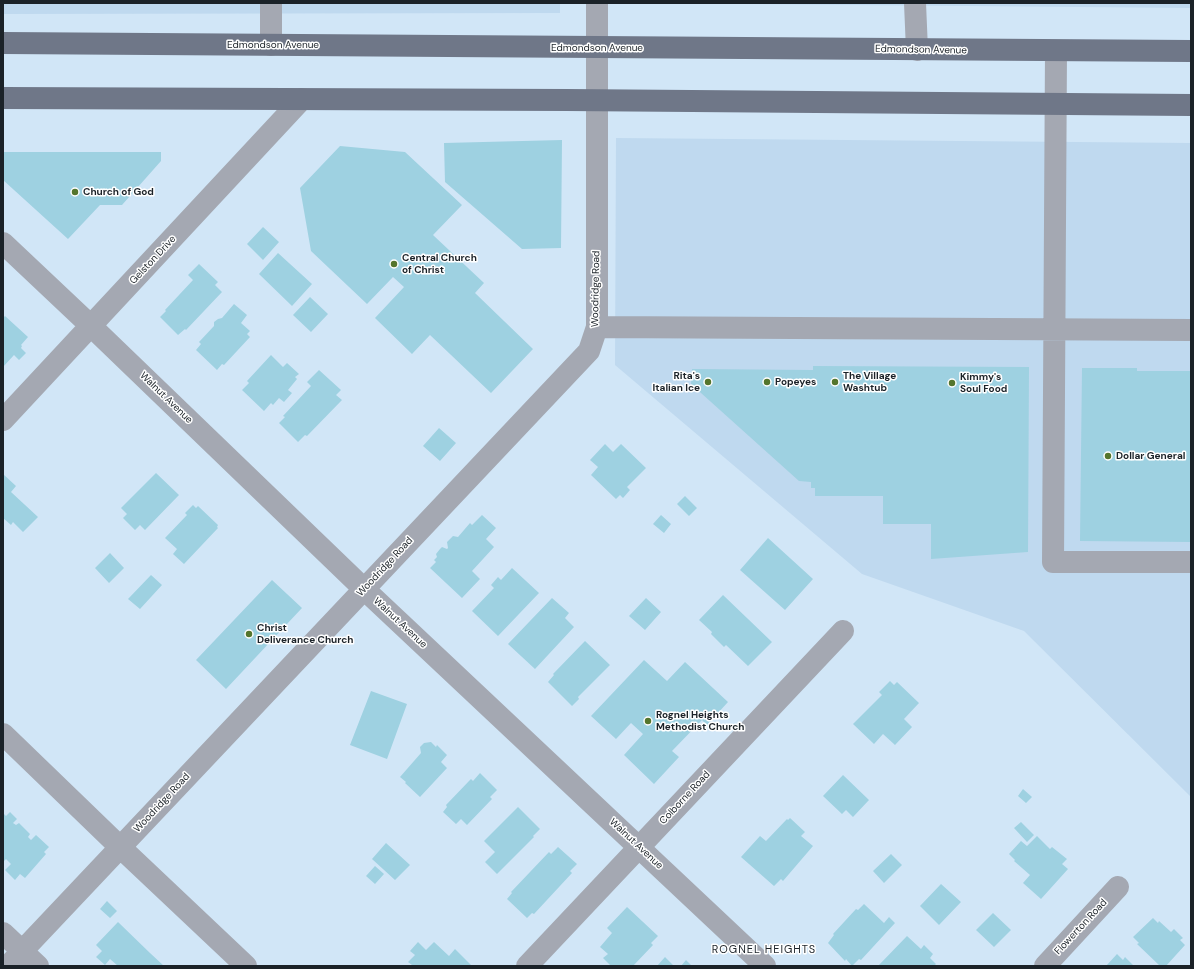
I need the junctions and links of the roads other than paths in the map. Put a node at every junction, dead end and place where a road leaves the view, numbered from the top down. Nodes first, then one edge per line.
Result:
1 (271, 3) edge
2 (597, 3) edge
3 (915, 3) edge
4 (3, 43) edge
5 (271, 45) junction
6 (597, 48) junction
7 (917, 50) junction
8 (1056, 51) junction
9 (1191, 51) edge
10 (3, 98) edge
11 (302, 99) junction
12 (597, 101) junction
13 (1055, 105) junction
14 (1191, 105) edge
15 (3, 243) edge
16 (91, 326) junction
17 (597, 327) junction
18 (1054, 329) junction
19 (1191, 330) edge
20 (3, 420) edge
21 (1191, 562) edge
22 (364, 589) junction
23 (843, 631) dead end
24 (3, 734) edge
25 (120, 847) junction
26 (639, 847) junction
27 (1118, 887) dead end
28 (3, 933) edge
29 (15, 958) edge
30 (38, 966) edge
31 (246, 966) edge
32 (527, 966) edge
33 (765, 966) edge
34 (1045, 966) edge

1 - 5 street
2 - 6 street, Woodridge Road
3 - 7 street
4 - 5 main road, Edmondson Avenue
5 - 6 main road, Edmondson Avenue
6 - 7 main road, Edmondson Avenue
6 - 12 street, Woodridge Road
7 - 8 main road, Edmondson Avenue
8 - 9 main road, Edmondson Avenue
8 - 13 street
10 - 11 main road
11 - 12 main road
11 - 16 street, Gelston Drive
12 - 13 main road
12 - 17 street, Woodridge Road
13 - 14 main road
13 - 18 street
15 - 16 street, Walnut Avenue
16 - 20 street, Gelston Drive
16 - 22 street, Walnut Avenue
17 - 18 street
17 - 22 street, Woodridge Road
18 - 19 street
18 - 21 street
22 - 25 street, Woodridge Road
22 - 26 street, Walnut Avenue
23 - 26 street, Colborne Road
24 - 25 street
25 - 29 street, Woodridge Road
25 - 31 street
26 - 32 street, Colborne Road
26 - 33 street, Walnut Avenue
27 - 34 street, Flowerton Road
28 - 29 street
29 - 30 street

